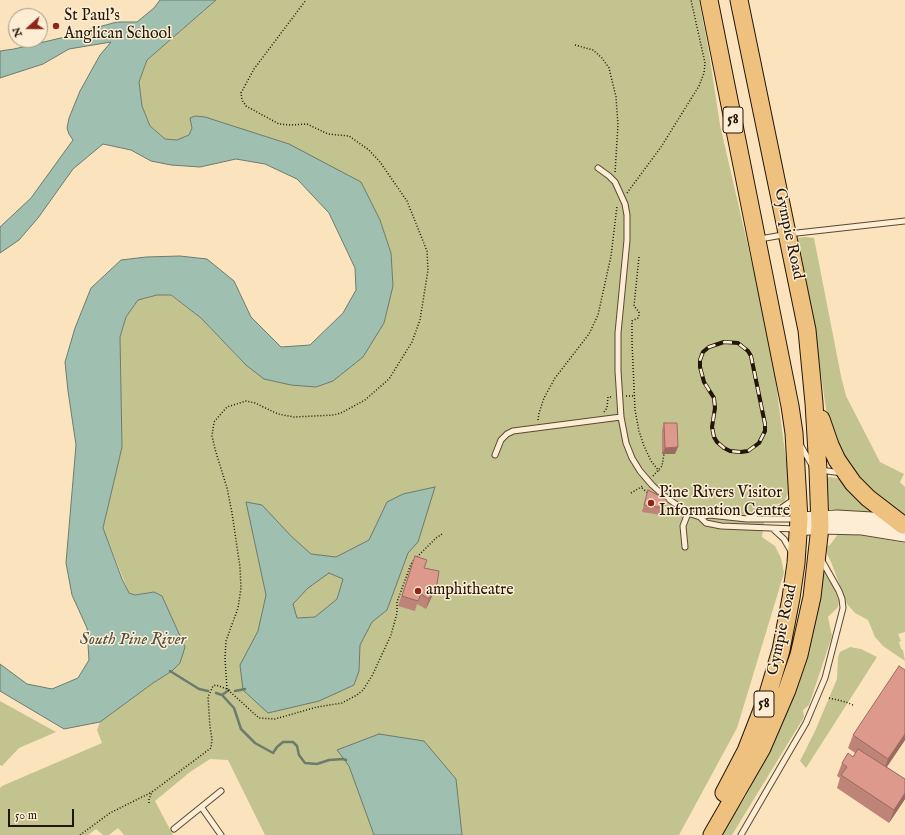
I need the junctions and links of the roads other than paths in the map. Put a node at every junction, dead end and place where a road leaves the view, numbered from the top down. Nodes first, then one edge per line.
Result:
1 (709, 0) edge
2 (739, 0) edge
3 (598, 168) dead end
4 (905, 221) edge
5 (788, 234) junction
6 (757, 240) junction
7 (814, 403) junction
8 (621, 417) junction
9 (794, 433) junction
10 (495, 455) dead end
11 (818, 470) junction
12 (846, 474) junction
13 (798, 495) junction
14 (688, 513) junction
15 (700, 517) junction
16 (747, 519) junction
17 (820, 522) junction
18 (798, 524) junction
19 (904, 528) edge
20 (773, 529) junction
21 (685, 547) dead end
22 (817, 552) junction
23 (796, 563) junction
24 (221, 791) dead end
25 (202, 808) junction
26 (174, 829) dead end
27 (221, 835) edge
28 (699, 835) edge
29 (712, 835) edge
30 (741, 835) edge

1 - 6 highway, Gympie Road / 58
2 - 5 highway, Gympie Road / 58
3 - 8 lane
4 - 5 lane
5 - 6 lane
5 - 7 highway, Gympie Road / 58
6 - 9 highway, Gympie Road / 58
7 - 11 highway, Gympie Road / 58
7 - 12 highway
8 - 10 lane
8 - 14 lane
9 - 11 lane, Gympie Road
9 - 13 highway, Gympie Road / 58
11 - 12 lane
11 - 17 highway, Gympie Road / 58
12 - 19 highway
13 - 16 lane
13 - 18 highway, Gympie Road / 58
14 - 15 lane
14 - 21 lane
15 - 16 lane
15 - 20 lane
16 - 18 lane
17 - 18 street
17 - 19 street
17 - 22 highway, Gympie Road / 58
18 - 20 lane
18 - 23 highway, Gympie Road / 58
20 - 23 lane
22 - 29 highway, Gympie Road / 58
22 - 30 lane
23 - 28 highway, Gympie Road / 58
24 - 25 lane
25 - 26 lane
25 - 27 lane

